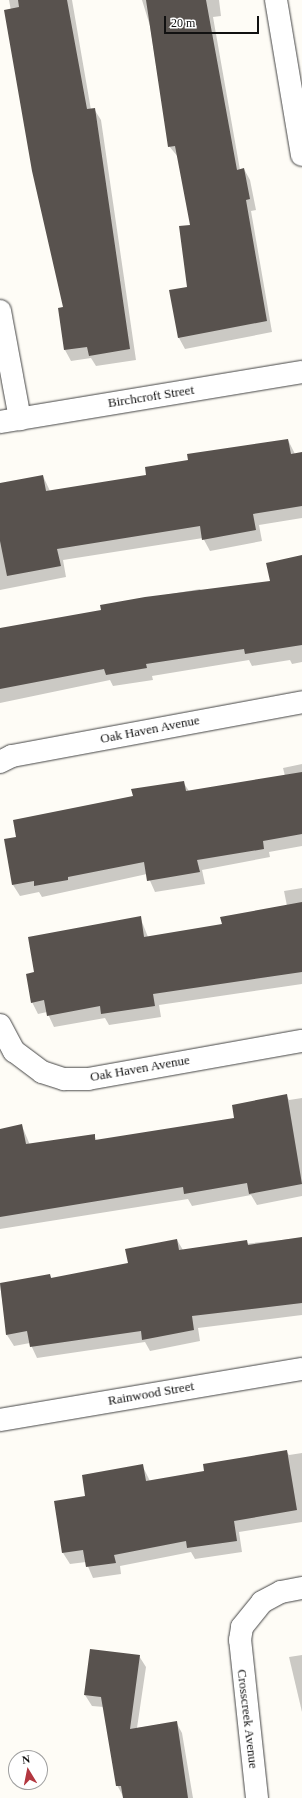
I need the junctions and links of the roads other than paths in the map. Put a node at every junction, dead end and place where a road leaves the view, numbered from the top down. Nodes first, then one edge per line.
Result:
1 (276, 0) edge
2 (302, 155) edge
3 (0, 311) edge
4 (302, 372) edge
5 (10, 420) edge
6 (302, 702) edge
7 (0, 762) edge
8 (0, 1025) edge
9 (302, 1041) edge
10 (302, 1369) edge
11 (0, 1420) edge
12 (302, 1588) edge
13 (257, 1798) edge

1 - 2 street
3 - 5 street
4 - 5 street, Birchcroft Street
6 - 7 street, Oak Haven Avenue
8 - 9 street, Oak Haven Avenue
10 - 11 street, Rainwood Street
12 - 13 street, Crosscreek Avenue

